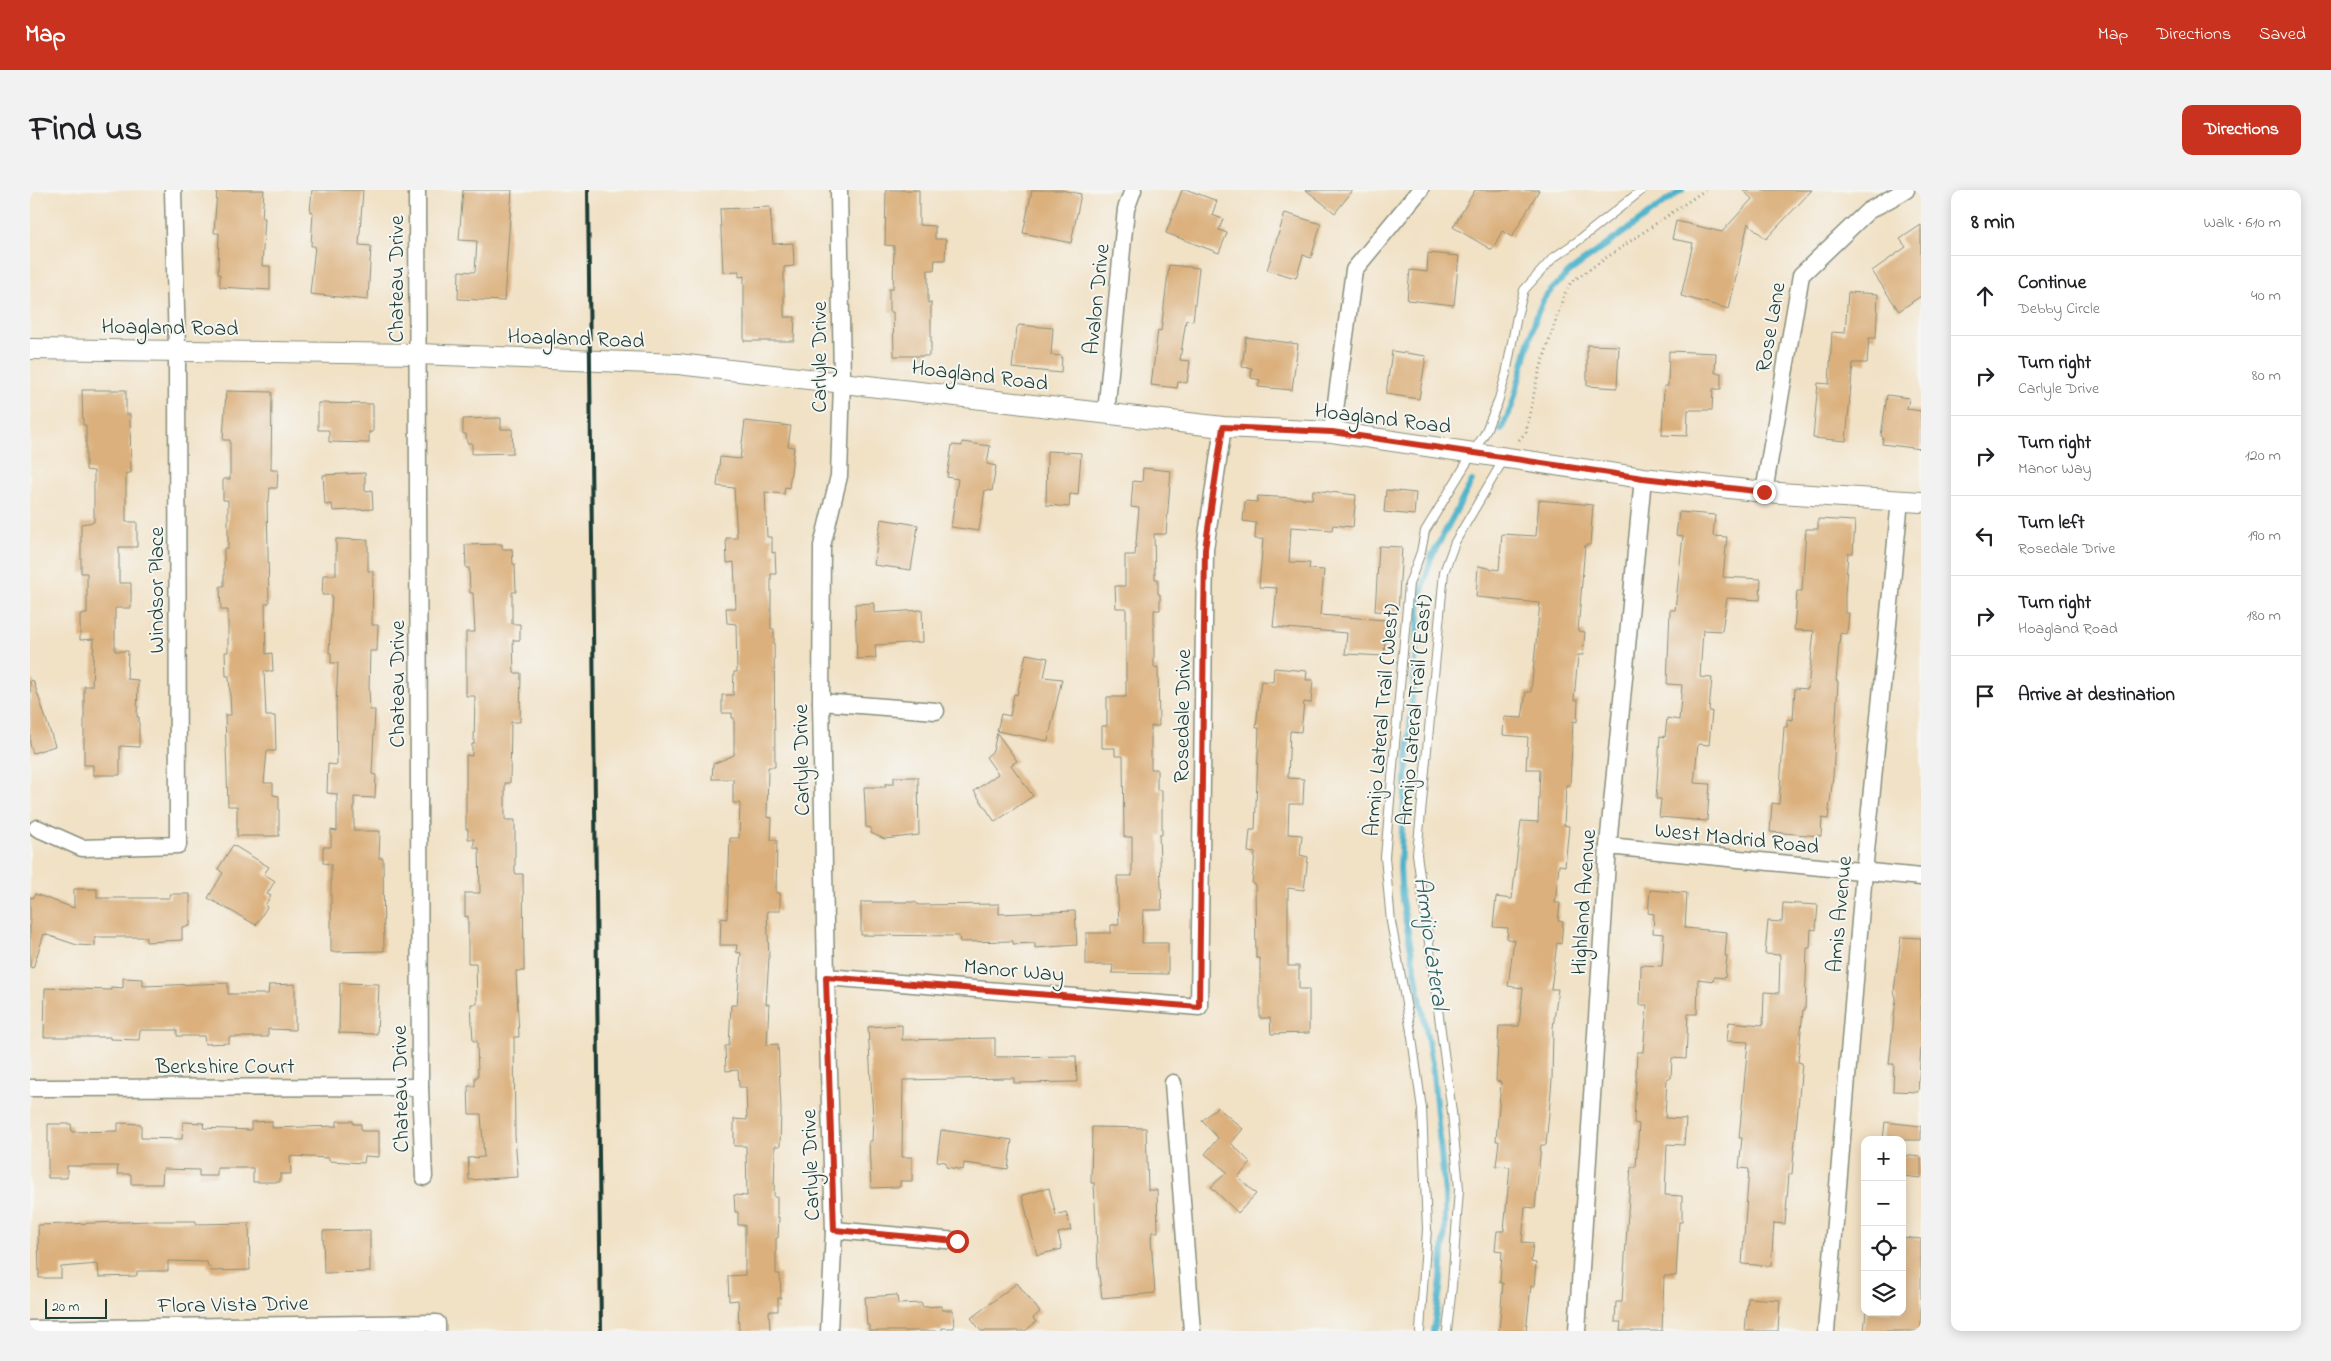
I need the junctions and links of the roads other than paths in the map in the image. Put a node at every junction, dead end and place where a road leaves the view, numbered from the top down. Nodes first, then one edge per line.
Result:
1 (173, 190) edge
2 (417, 190) edge
3 (839, 190) edge
4 (1133, 190) edge
5 (1420, 190) edge
6 (1642, 190) edge
7 (1906, 190) edge
8 (30, 348) edge
9 (177, 349) junction
10 (418, 354) junction
11 (842, 382) junction
12 (1106, 413) junction
13 (1223, 427) junction
14 (1332, 432) junction
15 (1473, 453) junction
16 (1505, 457) junction
17 (1643, 478) junction
18 (1764, 492) junction
19 (1900, 500) junction
20 (1921, 502) edge
21 (821, 702) junction
22 (936, 711) dead end
23 (37, 828) dead end
24 (1608, 846) junction
25 (1864, 872) junction
26 (1921, 877) edge
27 (826, 977) junction
28 (1199, 1007) joint
29 (1173, 1083) dead end
30 (420, 1087) junction
31 (30, 1088) edge
32 (424, 1177) dead end
33 (834, 1230) junction
34 (957, 1241) dead end
35 (437, 1327) edge
36 (30, 1329) edge
37 (198, 1329) edge
38 (828, 1331) edge
39 (1192, 1331) edge
40 (1420, 1331) edge
41 (1447, 1331) edge
42 (1577, 1331) edge
43 (1826, 1331) edge

1 - 9 street, Windsor Place
2 - 10 street, Chateau Drive
3 - 11 street, Carlyle Drive
4 - 12 street, Avalon Drive
5 - 14 street
6 - 15 lane, Armijo Lateral Trail (West)
7 - 18 street, Rose Lane
8 - 9 street, Hoagland Road
9 - 10 street, Hoagland Road
9 - 23 street, Windsor Place
10 - 11 street, Hoagland Road
10 - 30 street, Chateau Drive
11 - 12 street, Hoagland Road
11 - 21 street, Carlyle Drive
12 - 13 street, Hoagland Road
13 - 14 street, Hoagland Road
13 - 28 street, Rosedale Drive
14 - 15 street, Hoagland Road
15 - 16 street, Hoagland Road
15 - 40 lane, Armijo Lateral Trail (West)
16 - 17 street, Hoagland Road
16 - 41 lane, Armijo Lateral Trail (East)
17 - 18 street, Hoagland Road
17 - 24 street, Highland Avenue
18 - 19 street, Hoagland Road
19 - 20 street, Hoagland Road
19 - 25 street, Amis Avenue
21 - 22 street
21 - 27 street, Carlyle Drive
24 - 25 street, West Madrid Road
24 - 42 street, Highland Avenue
25 - 26 street, West Madrid Road
25 - 43 street, Amis Avenue
27 - 28 street, Manor Way
27 - 33 street, Carlyle Drive
29 - 39 street
30 - 31 street, Berkshire Court
30 - 32 street, Chateau Drive
33 - 34 street
33 - 38 street, Carlyle Drive
35 - 37 street, Flora Vista Drive
36 - 37 street, Flora Vista Drive

